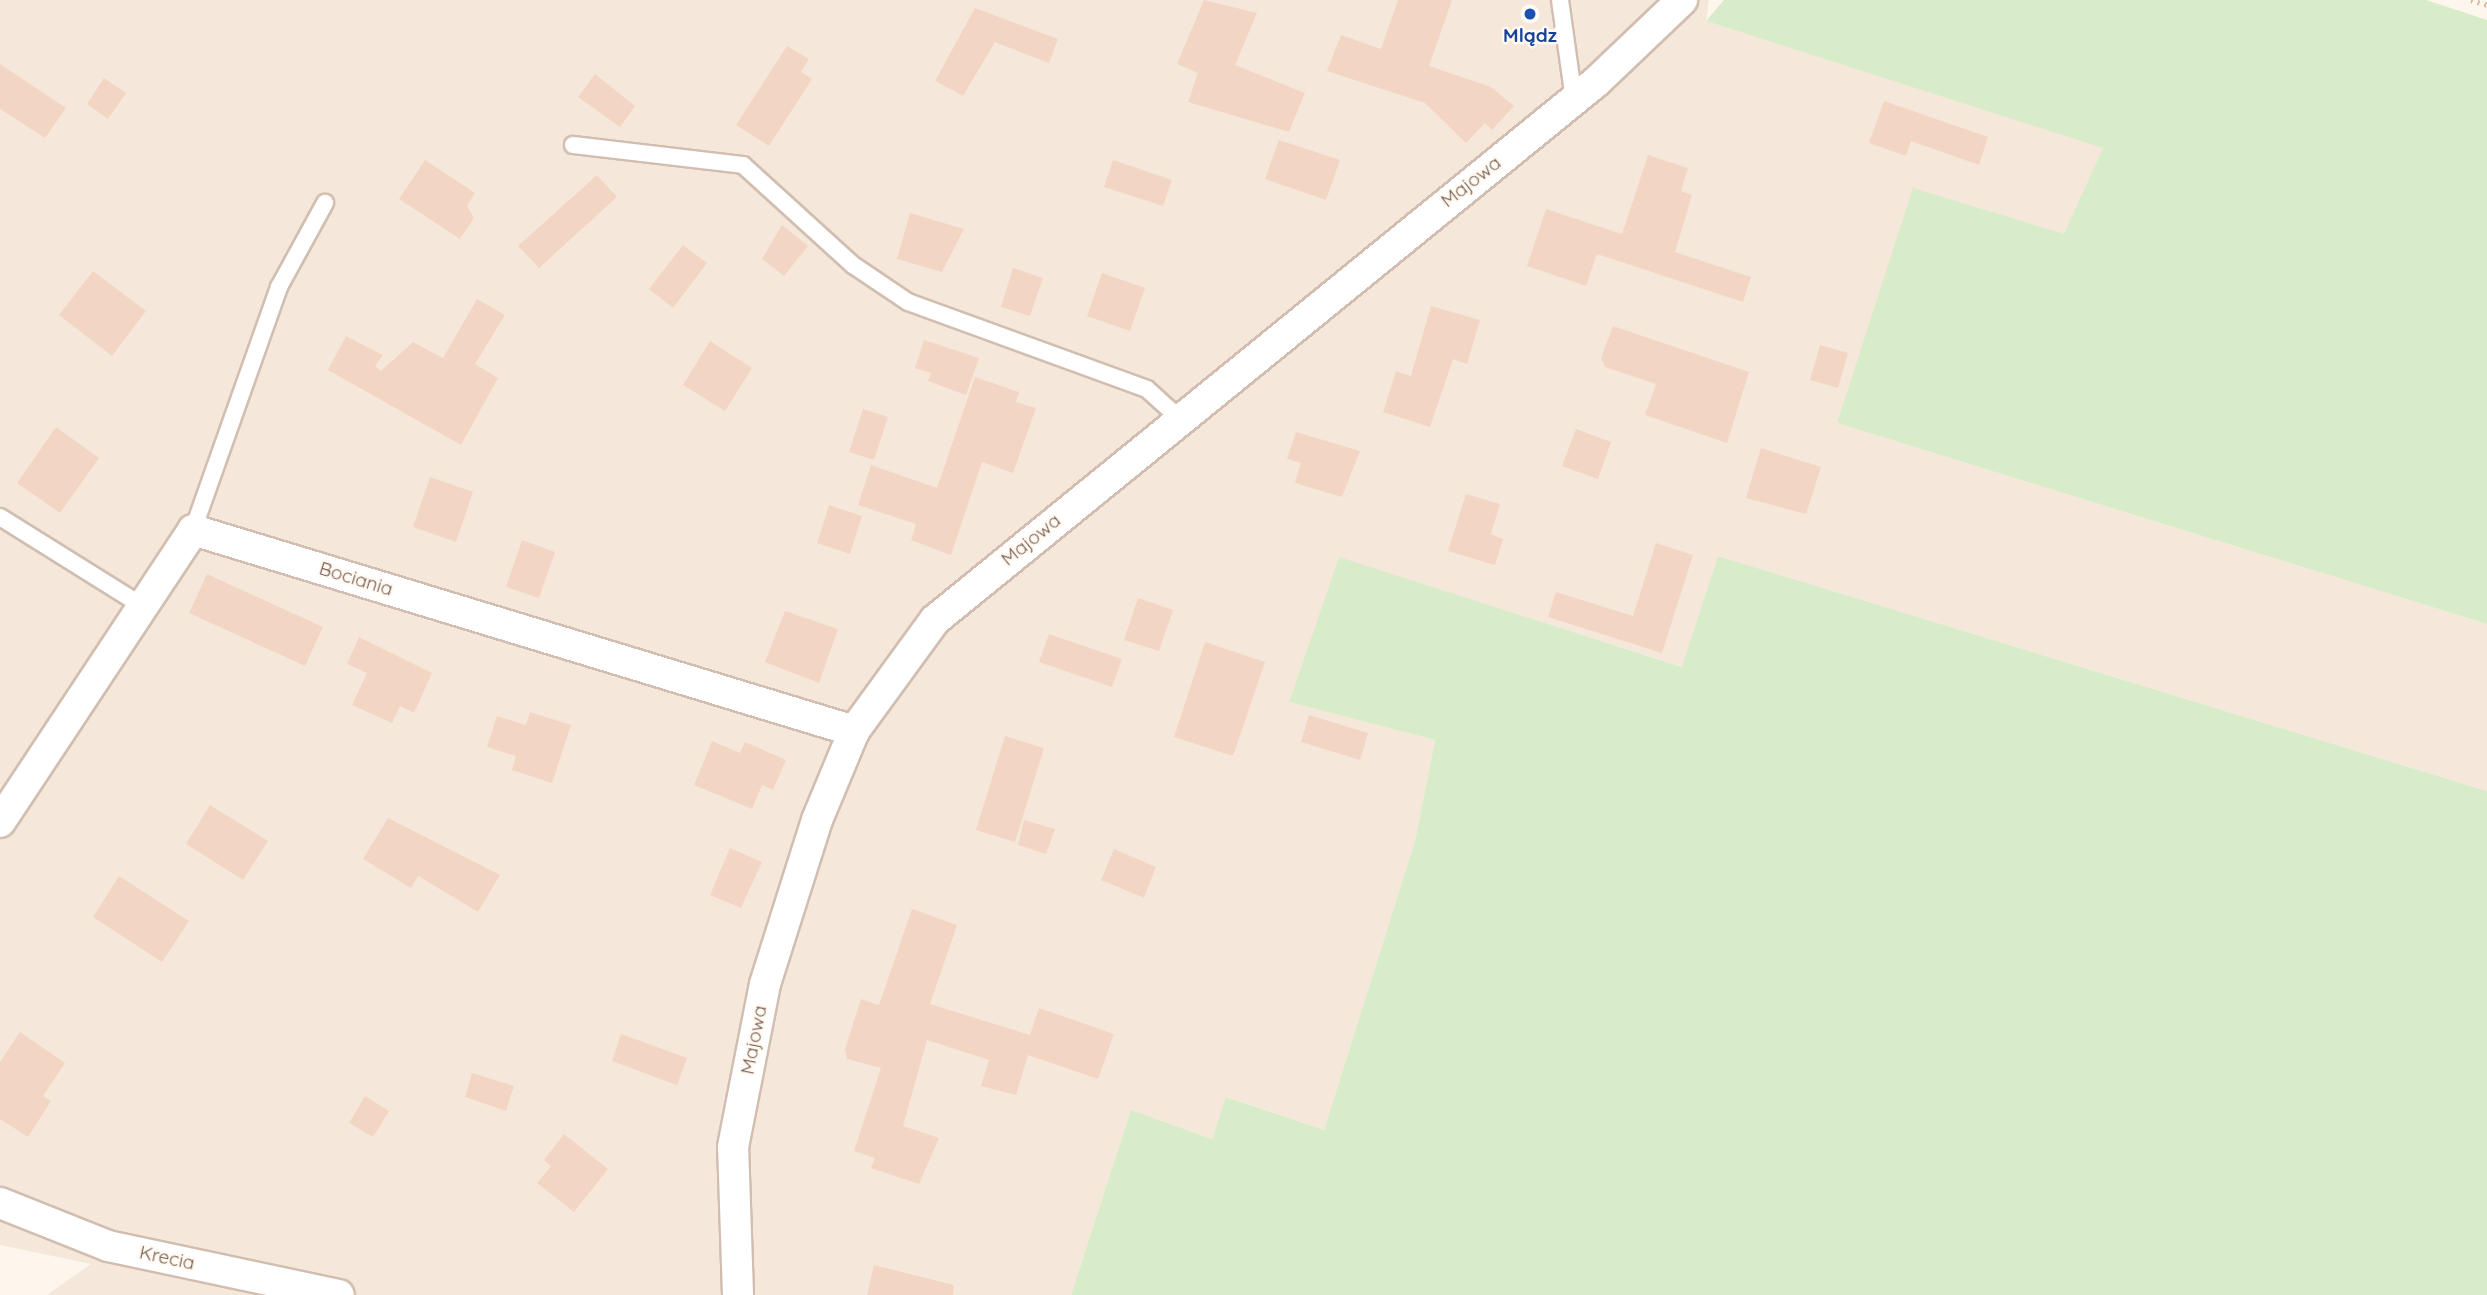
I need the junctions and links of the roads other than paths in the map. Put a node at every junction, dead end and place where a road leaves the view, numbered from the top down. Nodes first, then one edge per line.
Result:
1 (1560, 0) edge
2 (1682, 0) edge
3 (1574, 99) junction
4 (573, 145) dead end
5 (325, 202) dead end
6 (1180, 418) junction
7 (0, 517) edge
8 (193, 530) junction
9 (139, 604) junction
10 (854, 731) junction
11 (0, 822) edge
12 (0, 1203) edge
13 (339, 1295) edge
14 (738, 1295) edge

1 - 3 lane
2 - 3 street, Majowa
3 - 6 street, Majowa
4 - 6 lane
5 - 8 lane
6 - 10 street, Majowa
7 - 9 lane
8 - 9 street
8 - 10 street, Bociania
9 - 11 street
10 - 14 street, Majowa
12 - 13 street, Krecia

